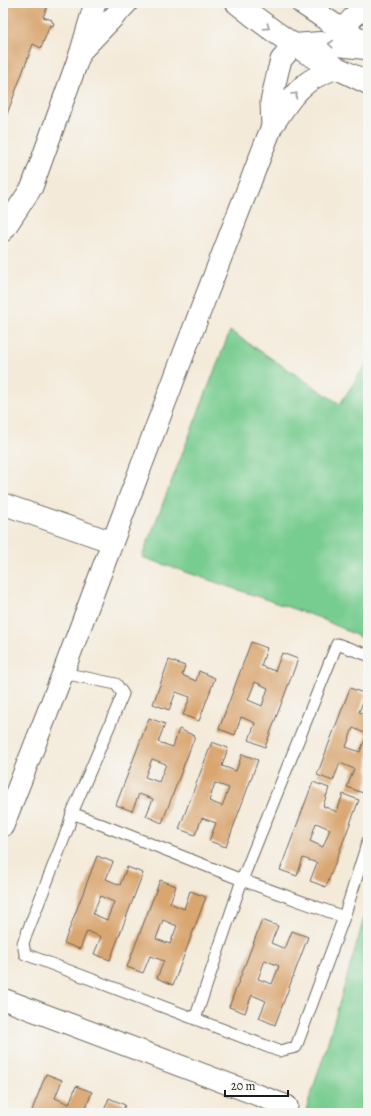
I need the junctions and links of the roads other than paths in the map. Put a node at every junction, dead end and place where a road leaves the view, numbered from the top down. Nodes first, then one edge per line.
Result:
1 (95, 3) edge
2 (127, 3) edge
3 (237, 3) edge
4 (302, 3) edge
5 (361, 3) edge
6 (342, 30) junction
7 (368, 43) edge
8 (294, 45) junction
9 (368, 48) edge
10 (82, 51) junction
11 (336, 68) junction
12 (368, 83) edge
13 (272, 126) junction
14 (3, 231) edge
15 (3, 504) edge
16 (112, 542) junction
17 (368, 655) edge
18 (63, 673) junction
19 (72, 813) junction
20 (3, 826) edge
21 (368, 841) edge
22 (242, 880) junction
23 (344, 917) junction
24 (3, 999) edge
25 (195, 1019) junction
26 (287, 1106) dead end

1 - 10 street
2 - 10 street
3 -> 8 main road
4 - 6 main road
5 - 6 street
6 - 7 main road
9 -> 8 main road
8 - 11 main road
8 - 13 street
10 - 14 street
11 - 12 main road
13 -> 11 street
13 - 16 street
15 - 16 street
16 - 18 street
17 - 22 lane
18 - 19 lane
18 - 20 street
19 - 22 lane
19 - 25 lane
21 - 23 lane
22 - 23 lane
22 - 25 lane
23 - 25 lane
24 - 26 street

